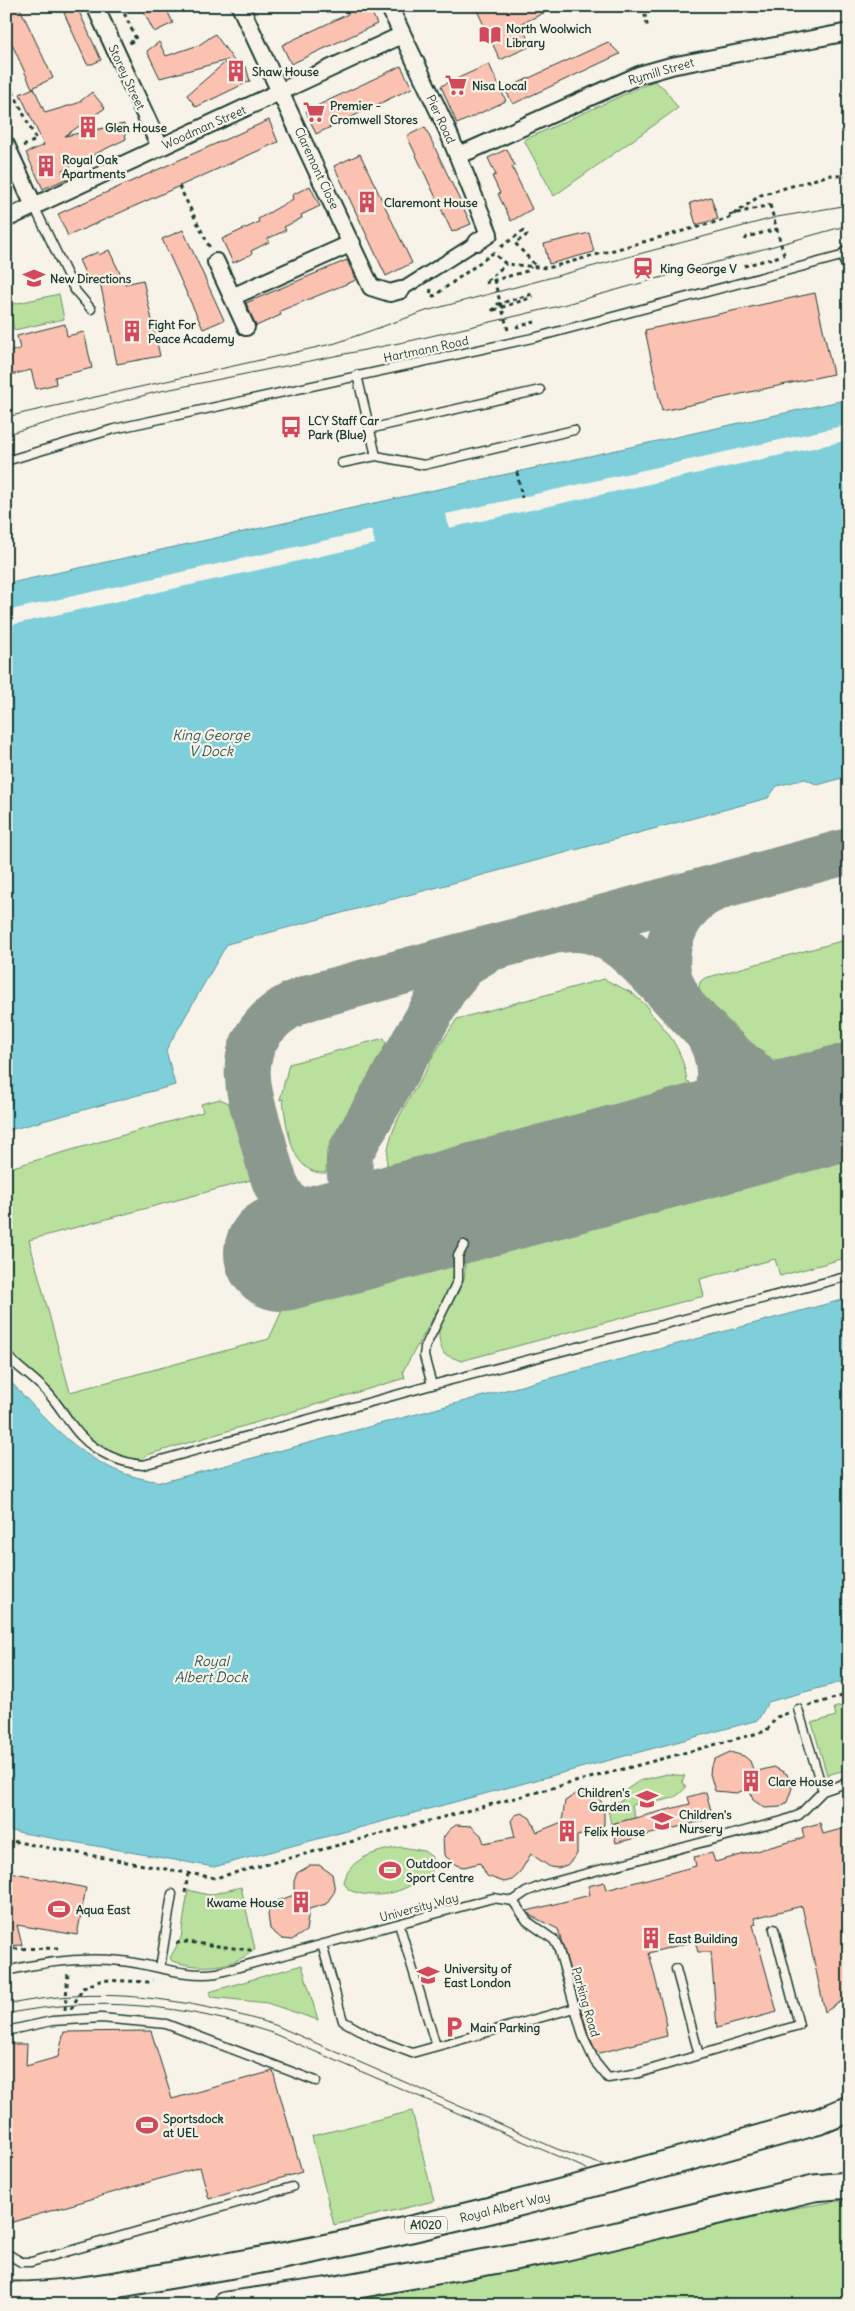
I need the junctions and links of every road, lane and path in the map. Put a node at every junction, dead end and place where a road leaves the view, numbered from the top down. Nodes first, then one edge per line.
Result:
1 (95, 6) edge
2 (121, 6) edge
3 (240, 6) edge
4 (389, 6) edge
5 (643, 6) edge
6 (648, 29) dead end
7 (849, 32) edge
8 (402, 35) junction
9 (115, 50) junction
10 (6, 78) edge
11 (281, 93) junction
12 (160, 147) junction
13 (8, 149) edge
14 (457, 154) junction
15 (849, 177) edge
16 (179, 186) dead end
17 (34, 206) junction
18 (729, 215) junction
19 (6, 219) edge
20 (776, 229) junction
21 (483, 238) joint
22 (513, 239) dead end
23 (745, 240) dead end
24 (352, 243) junction
25 (848, 257) edge
26 (216, 262) joint
27 (506, 264) junction
28 (533, 266) junction
29 (744, 266) dead end
30 (494, 280) junction
31 (440, 283) dead end
32 (401, 290) joint
33 (232, 297) junction
34 (502, 308) junction
35 (91, 309) dead end
36 (246, 327) dead end
37 (508, 330) dead end
38 (357, 375) junction
39 (540, 390) dead end
40 (370, 428) junction
41 (574, 430) dead end
42 (376, 456) junction
43 (6, 461) edge
44 (342, 463) dead end
45 (517, 472) dead end
46 (522, 498) dead end
47 (464, 1245) dead end
48 (849, 1276) edge
49 (6, 1355) edge
50 (432, 1385) junction
51 (849, 1694) edge
52 (798, 1709) junction
53 (849, 1782) edge
54 (823, 1791) junction
55 (6, 1840) edge
56 (172, 1894) dead end
57 (513, 1901) junction
58 (398, 1924) junction
59 (774, 1928) dead end
60 (176, 1943) dead end
61 (322, 1944) junction
62 (251, 1956) dead end
63 (160, 1968) junction
64 (676, 1968) dead end
65 (6, 1971) edge
66 (68, 1977) dead end
67 (156, 1978) dead end
68 (575, 2008) junction
69 (64, 2020) junction
70 (6, 2031) edge
71 (436, 2046) junction
72 (698, 2054) junction
73 (316, 2081) dead end
74 (843, 2111) edge
75 (849, 2185) edge
76 (292, 2187) dead end
77 (6, 2253) edge
78 (6, 2295) edge
79 (226, 2305) edge

1 - 9 street, Storey Street
2 - 9 path
3 - 11 street, Claremont Close
4 - 8 street, Pier Road
5 - 6 path
7 - 14 street, Rymill Street
8 - 11 street, Woodman Street
8 - 14 street, Pier Road
9 - 12 street, Storey Street
10 - 13 path
11 - 12 street, Woodman Street
11 - 24 street, Claremont Close
12 - 17 street, Woodman Street
13 - 17 street
14 - 21 street, Pier Road
15 - 18 path
16 - 26 path
17 - 19 street, Woodman Street
17 - 35 lane
18 - 20 path, bridge
18 - 28 path
20 - 23 path
20 - 29 path, bridge
21 - 32 street, Claremont Close
22 - 28 path
24 - 32 street, Claremont Close
24 - 33 street
25 - 38 lane, Hartmann Road
26 - 33 street
27 - 28 path
27 - 30 path
27 - 31 path
28 - 30 path
30 - 34 path, bridge
33 - 36 street
34 - 34 path
34 - 37 path, bridge
38 - 40 lane
38 - 43 lane, Hartmann Road
39 - 40 lane
40 - 42 lane
41 - 42 lane
42 - 44 lane
45 - 46 path
47 - 50 lane
48 - 50 lane
49 - 50 lane
51 - 52 path
52 - 54 lane
52 - 55 path
53 - 54 lane
54 - 57 lane
56 - 63 lane
57 - 58 lane, University Way
57 - 68 lane, Parking Road
58 - 61 lane, University Way
58 - 71 lane
59 - 72 lane
60 - 62 path
61 - 63 lane, University Way
61 - 71 lane
63 - 65 lane, University Way
64 - 72 lane
66 - 69 path
67 - 69 path
68 - 71 lane
68 - 72 lane, Parking Road
69 - 70 lane
69 - 73 lane
74 - 78 main road, Royal Albert Way / A1020
75 - 79 main road
76 - 77 lane

